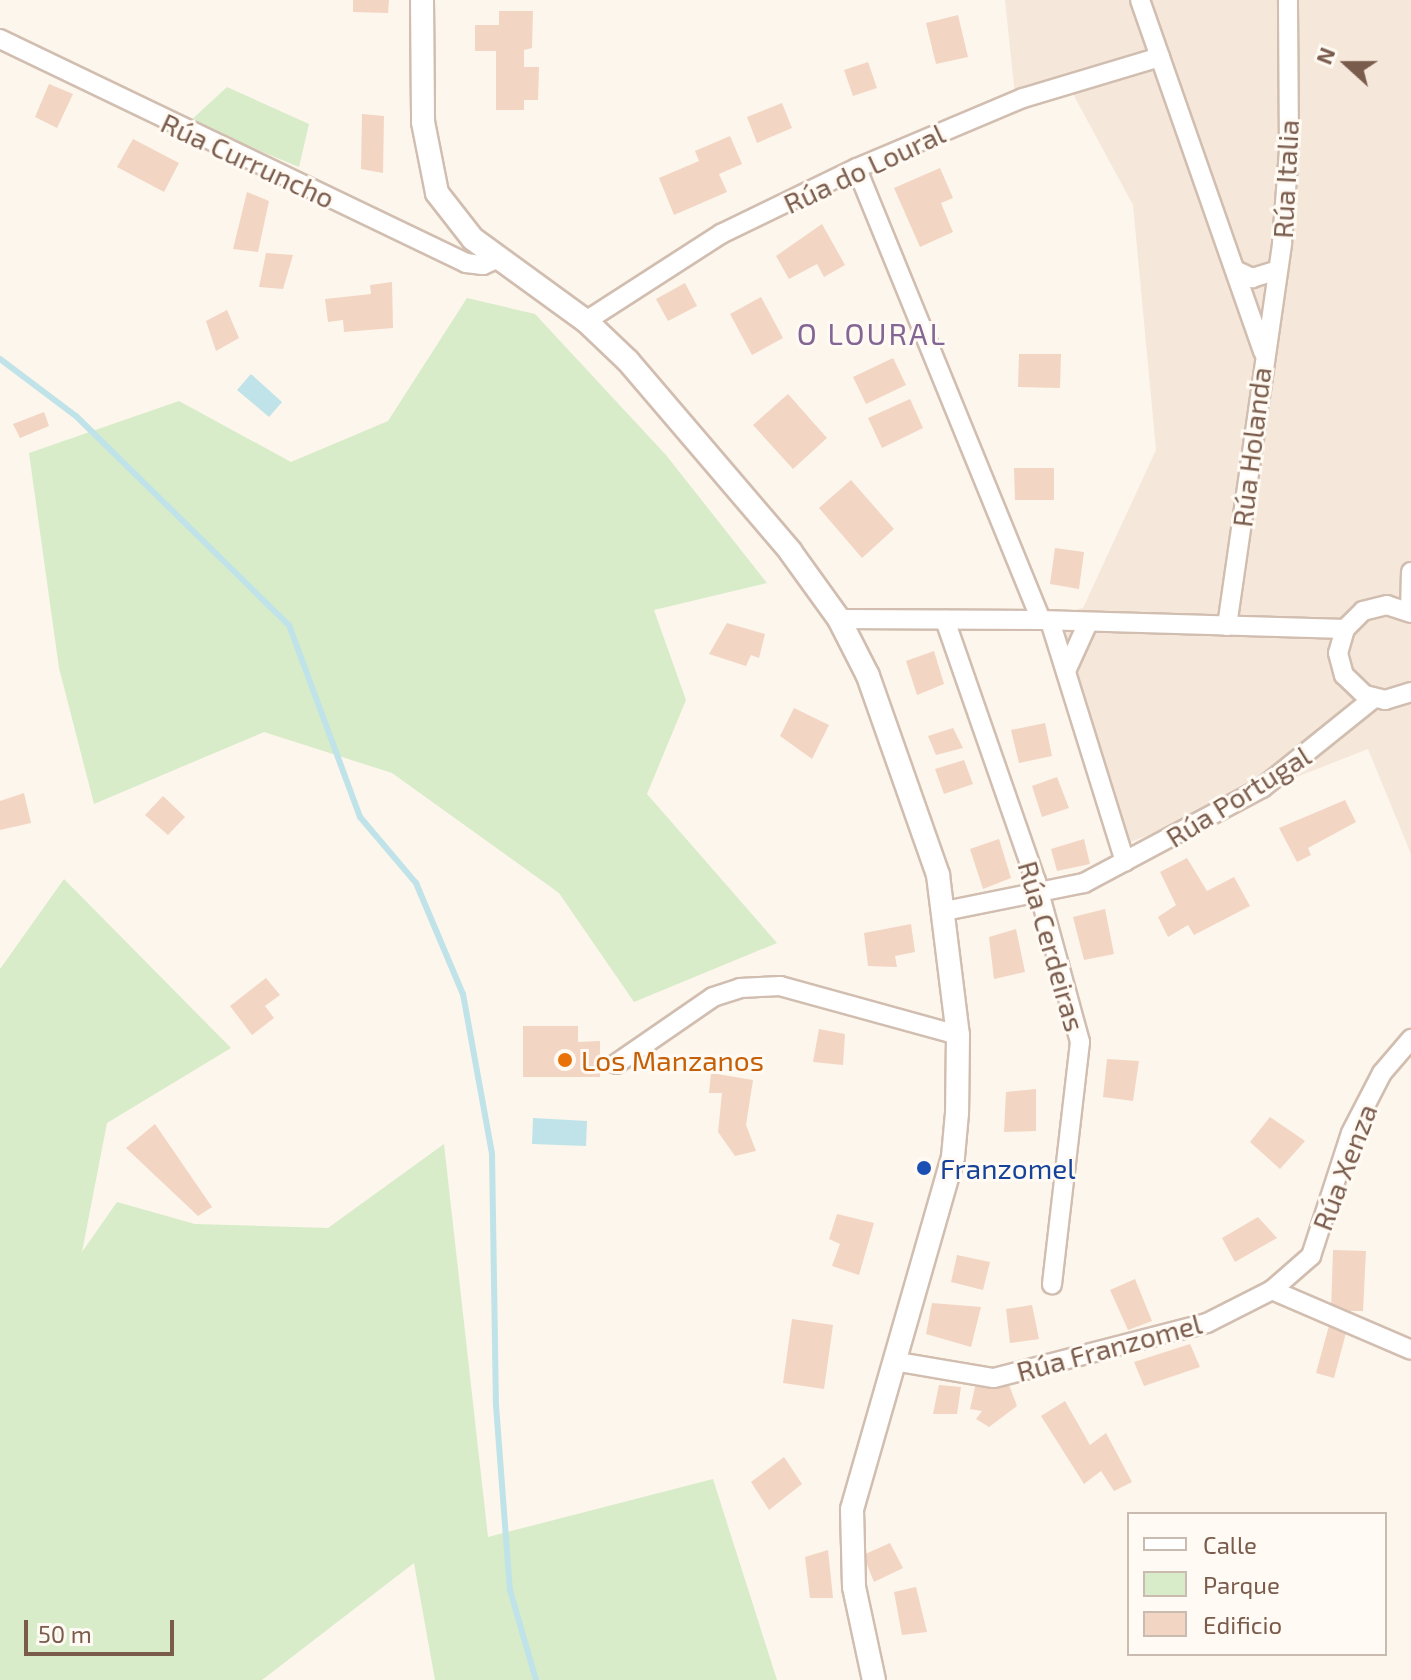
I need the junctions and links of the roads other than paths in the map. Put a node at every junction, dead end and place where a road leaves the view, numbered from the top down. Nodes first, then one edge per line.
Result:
1 (422, 0) edge
2 (1140, 0) edge
3 (1288, 0) edge
4 (0, 39) edge
5 (1160, 57) junction
6 (857, 168) junction
7 (499, 258) junction
8 (1278, 270) junction
9 (1237, 271) junction
10 (586, 321) junction
11 (1265, 357) junction
12 (1410, 574) edge
13 (1387, 605) junction
14 (1411, 613) edge
15 (839, 619) junction
16 (945, 620) junction
17 (1045, 621) junction
18 (1087, 625) junction
19 (1227, 626) junction
20 (1345, 629) junction
21 (1305, 631) junction
22 (1338, 653) junction
23 (1065, 674) junction
24 (1350, 684) junction
25 (1411, 692) edge
26 (1374, 698) junction
27 (1342, 720) junction
28 (1125, 862) junction
29 (1041, 895) junction
30 (945, 911) junction
31 (958, 1035) junction
32 (1411, 1039) edge
33 (616, 1064) dead end
34 (1052, 1284) dead end
35 (1272, 1290) junction
36 (1411, 1350) edge
37 (893, 1361) junction
38 (874, 1680) edge

1 - 7 street
2 - 5 street, Rúa Holanda
3 - 8 street, Rúa Italia
4 - 7 street, Rúa Curruncho
5 - 6 street, Rúa do Loural
5 - 9 street, Rúa Holanda
6 - 10 street, Rúa do Loural
6 - 17 street
7 - 10 street
8 - 9 street
8 - 11 street, Rúa Italia
9 - 11 street, Rúa Holanda
10 - 15 street
11 - 19 street, Rúa Holanda
12 - 13 street
12 - 14 street
13 - 14 street
13 - 20 street
15 - 16 street
15 - 30 street
16 - 17 street
16 - 29 street, Rúa Cerdeiras
17 - 18 street
17 - 23 street
18 - 19 street
18 - 23 street
19 - 21 street
20 - 21 street
20 - 22 street
21 - 22 street
22 - 24 street
23 - 28 street
24 - 26 street
24 - 27 street
25 - 26 street
26 - 27 street, Rúa Portugal
27 - 28 street, Rúa Portugal
28 - 29 street, Rúa Portugal
29 - 30 street, Rúa Portugal
29 - 34 street, Rúa Cerdeiras
30 - 31 street
31 - 33 street
31 - 37 street
32 - 35 street, Rúa Xenza
35 - 36 street
35 - 37 street, Rúa Franzomel
37 - 38 street

